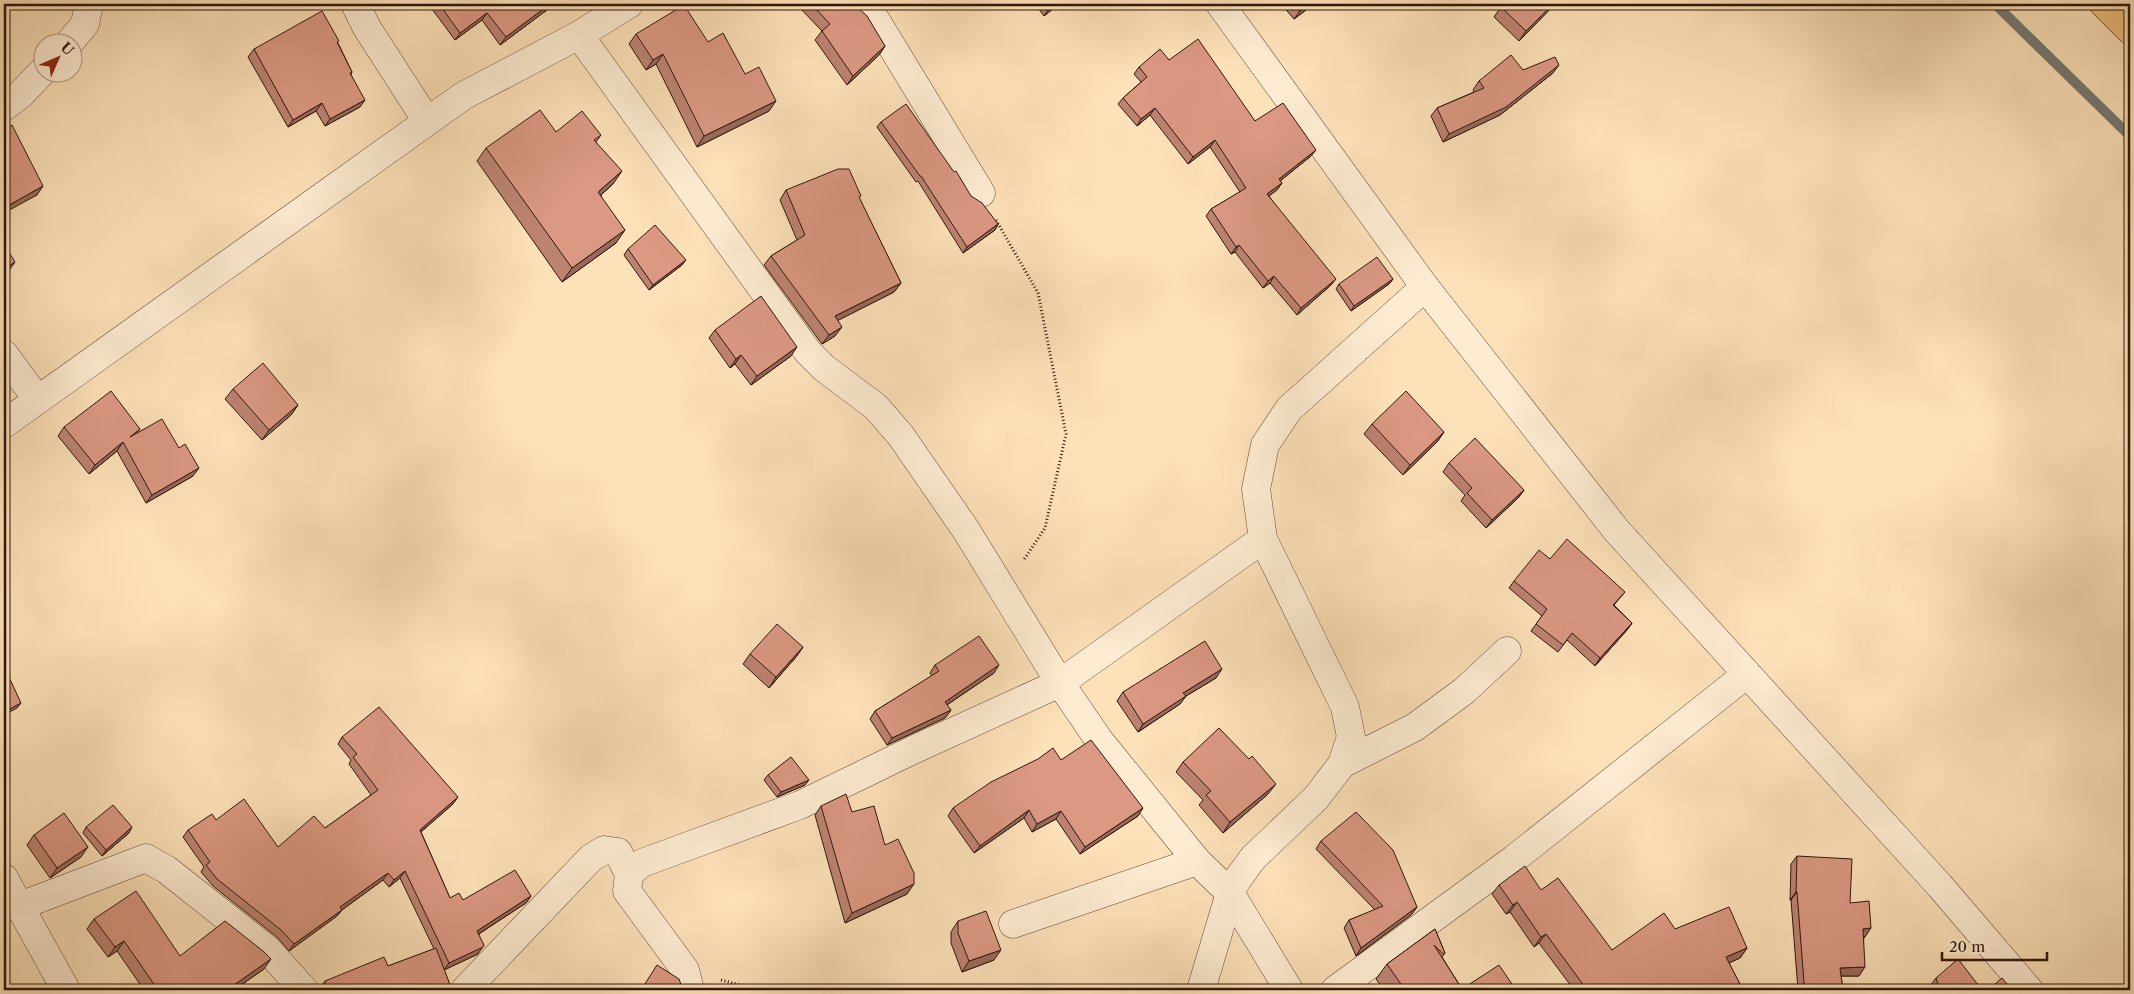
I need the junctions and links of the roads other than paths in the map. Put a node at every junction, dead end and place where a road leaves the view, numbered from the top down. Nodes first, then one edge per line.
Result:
1 (89, 4) edge
2 (355, 4) edge
3 (629, 4) edge
4 (866, 4) edge
5 (1220, 4) edge
6 (2104, 4) edge
7 (2130, 30) edge
8 (78, 32) edge
9 (579, 35) junction
10 (32, 82) edge
11 (4, 107) edge
12 (427, 121) junction
13 (981, 193) road end
14 (1425, 287) junction
15 (4, 354) edge
16 (38, 399) junction
17 (4, 424) edge
18 (1263, 539) junction
19 (1507, 651) dead end
20 (1747, 674) junction
21 (1060, 684) junction
22 (1342, 764) junction
23 (1197, 861) junction
24 (630, 874) junction
25 (4, 878) edge
26 (1230, 893) junction
27 (20, 906) junction
28 (1013, 924) dead end
29 (66, 990) edge
30 (304, 990) edge
31 (465, 990) edge
32 (690, 990) edge
33 (1201, 990) edge
34 (1289, 990) edge
35 (1335, 990) edge
36 (2029, 990) edge

1 - 8 street
2 - 12 street
3 - 9 street
4 - 13 street
5 - 14 street
6 - 7 highway
9 - 12 street
9 - 21 street
10 - 11 street
12 - 16 street
14 - 18 street
14 - 20 street
15 - 16 street
16 - 17 street
18 - 21 street
18 - 22 street
19 - 22 street
20 - 35 street
20 - 36 street
21 - 23 street
21 - 24 street
22 - 26 street
23 - 26 street
23 - 28 street
24 - 31 street
24 - 32 street
25 - 27 street
26 - 33 street
26 - 34 street
27 - 29 street
27 - 30 street

